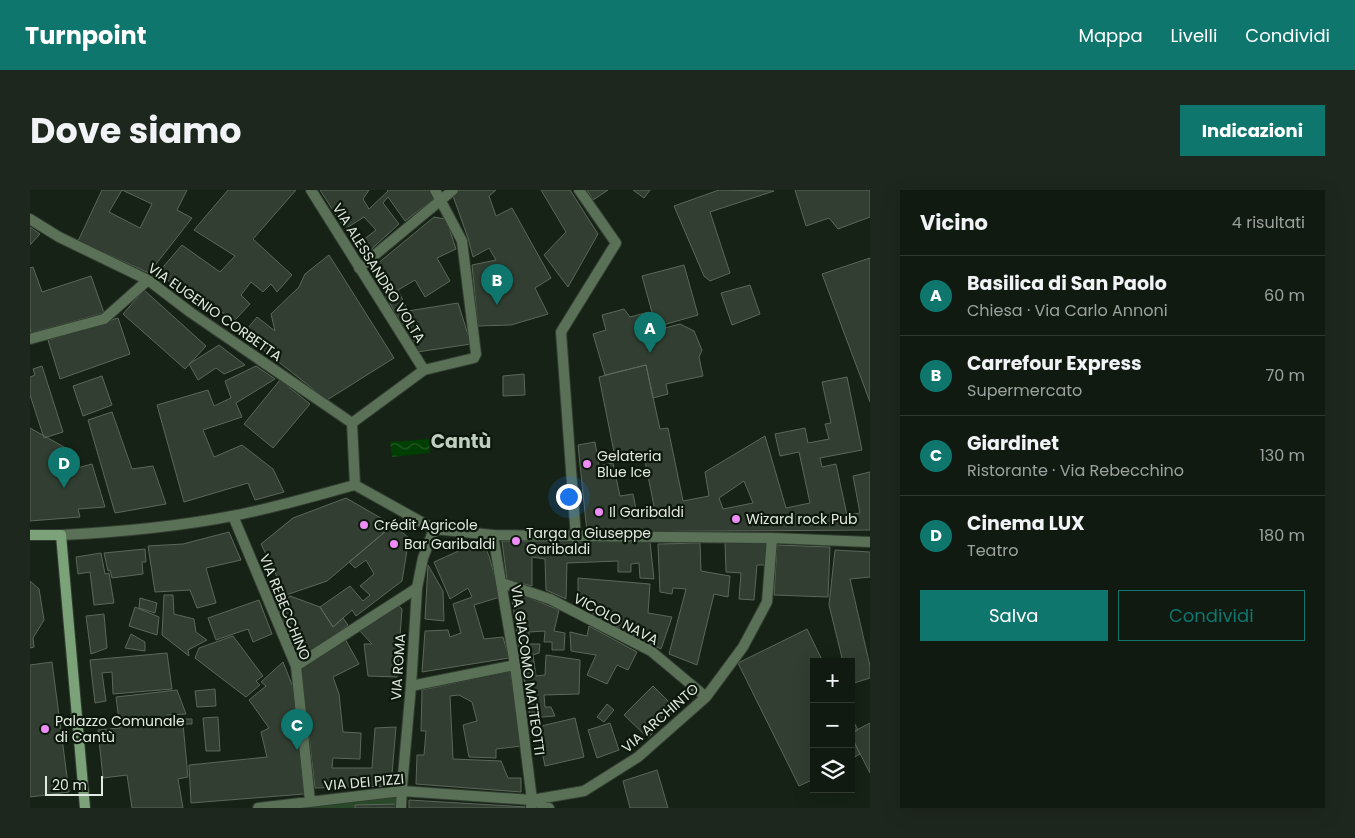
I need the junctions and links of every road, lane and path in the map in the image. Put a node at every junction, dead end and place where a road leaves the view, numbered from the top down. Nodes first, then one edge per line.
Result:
1 (311, 190) edge
2 (435, 190) edge
3 (453, 190) edge
4 (579, 190) edge
5 (441, 200) junction
6 (30, 219) edge
7 (359, 268) junction
8 (148, 280) junction
9 (30, 339) edge
10 (424, 370) junction
11 (352, 423) junction
12 (355, 485) junction
13 (233, 516) junction
14 (434, 530) junction
15 (30, 535) edge
16 (61, 536) junction
17 (493, 536) junction
18 (576, 538) junction
19 (772, 538) junction
20 (870, 542) edge
21 (502, 584) junction
22 (417, 588) junction
23 (515, 665) junction
24 (296, 666) junction
25 (411, 686) junction
26 (706, 697) junction
27 (402, 791) junction
28 (310, 801) junction
29 (532, 804) edge
30 (85, 808) edge
31 (258, 808) edge
32 (401, 808) edge
33 (548, 808) edge

1 - 7 street, VIA ALESSANDRO VOLTA
2 - 5 street
3 - 5 street
4 - 18 street
5 - 7 street
5 - 10 street
6 - 8 street, VIA EUGENIO CORBETTA
7 - 10 street, VIA ALESSANDRO VOLTA
8 - 9 street
8 - 11 street, VIA EUGENIO CORBETTA
10 - 11 street
11 - 12 street
12 - 13 street
12 - 14 street
13 - 16 street
13 - 24 street, VIA REBECCHINO
14 - 17 street
14 - 22 street, VIA ROMA
15 - 16 main road
16 - 30 main road
17 - 18 street
17 - 21 street, VIA GIACOMO MATTEOTTI
18 - 19 street
19 - 20 street
19 - 26 street, VIA ARCHINTO
21 - 23 street, VIA GIACOMO MATTEOTTI
21 - 26 street, VICOLO NAVA
22 - 24 street
22 - 25 street, VIA ROMA
23 - 25 street
23 - 29 street, VIA GIACOMO MATTEOTTI
24 - 28 street, VIA REBECCHINO
25 - 27 street, VIA ROMA
26 - 29 street, VIA ARCHINTO
27 - 28 street, VIA DEI PIZZI
27 - 29 street, VIA DEI PIZZI
27 - 32 street, VIA ROMA
28 - 31 street, VIA DEI PIZZI
29 - 33 street

